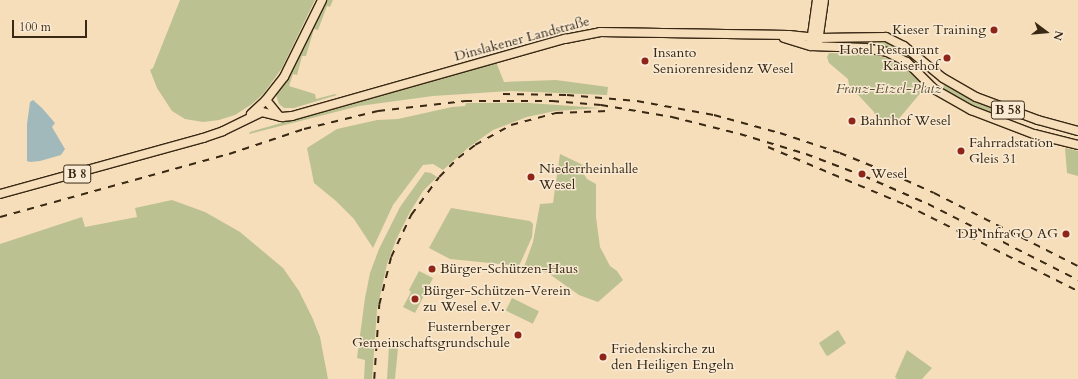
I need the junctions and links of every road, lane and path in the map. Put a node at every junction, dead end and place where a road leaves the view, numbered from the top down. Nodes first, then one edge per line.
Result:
1 (322, 0) edge
2 (817, 0) edge
3 (824, 0) edge
4 (815, 42) junction
5 (943, 78) junction
6 (934, 88) junction
7 (266, 100) junction
8 (279, 116) junction
9 (222, 131) junction
10 (1078, 131) edge
11 (1078, 145) edge
12 (0, 194) edge

1 - 7 main road, B 8
2 - 4 main road
3 - 4 main road
4 - 5 main road, B 58
4 - 6 main road, B 58
4 - 8 main road, Dinslakener Landstraße
5 - 6 main road
5 - 10 main road, B 58
6 - 11 main road, B 58
7 - 8 main road
7 - 9 main road, B 8
8 - 9 main road, Dinslakener Landstraße
9 - 12 main road, Dinslakener Landstraße / B 8

